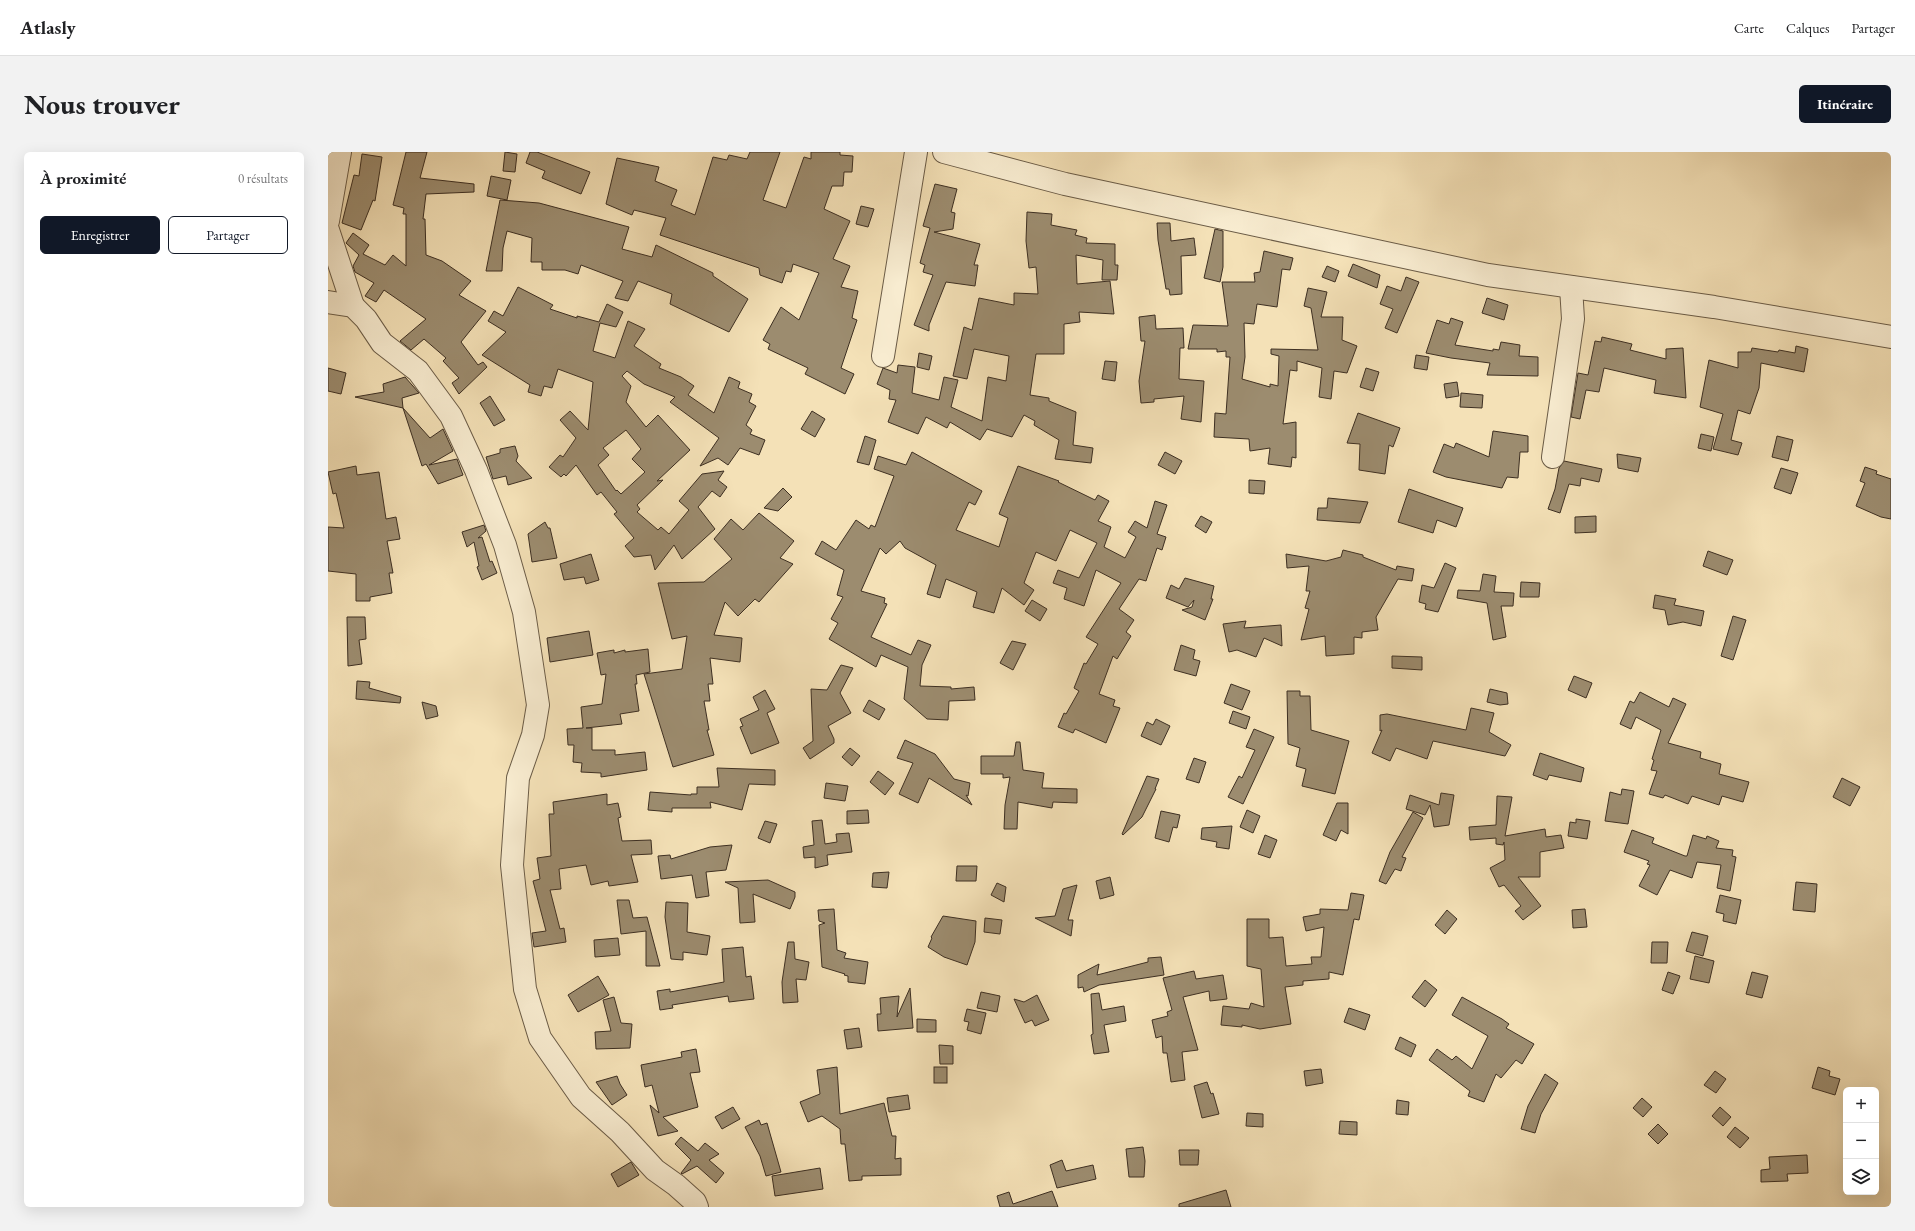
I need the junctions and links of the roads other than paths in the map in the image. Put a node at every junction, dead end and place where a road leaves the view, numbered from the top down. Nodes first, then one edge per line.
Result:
1 (340, 152) edge
2 (916, 152) edge
3 (944, 152) edge
4 (330, 197) edge
5 (328, 221) edge
6 (328, 230) edge
7 (1571, 287) junction
8 (328, 302) edge
9 (353, 306) junction
10 (1891, 336) edge
11 (883, 356) dead end
12 (1553, 457) dead end
13 (697, 1207) edge

1 - 4 street
2 - 11 street
3 - 7 street
4 - 5 street
6 - 9 street
7 - 10 street
7 - 12 street
8 - 9 street
9 - 13 street

